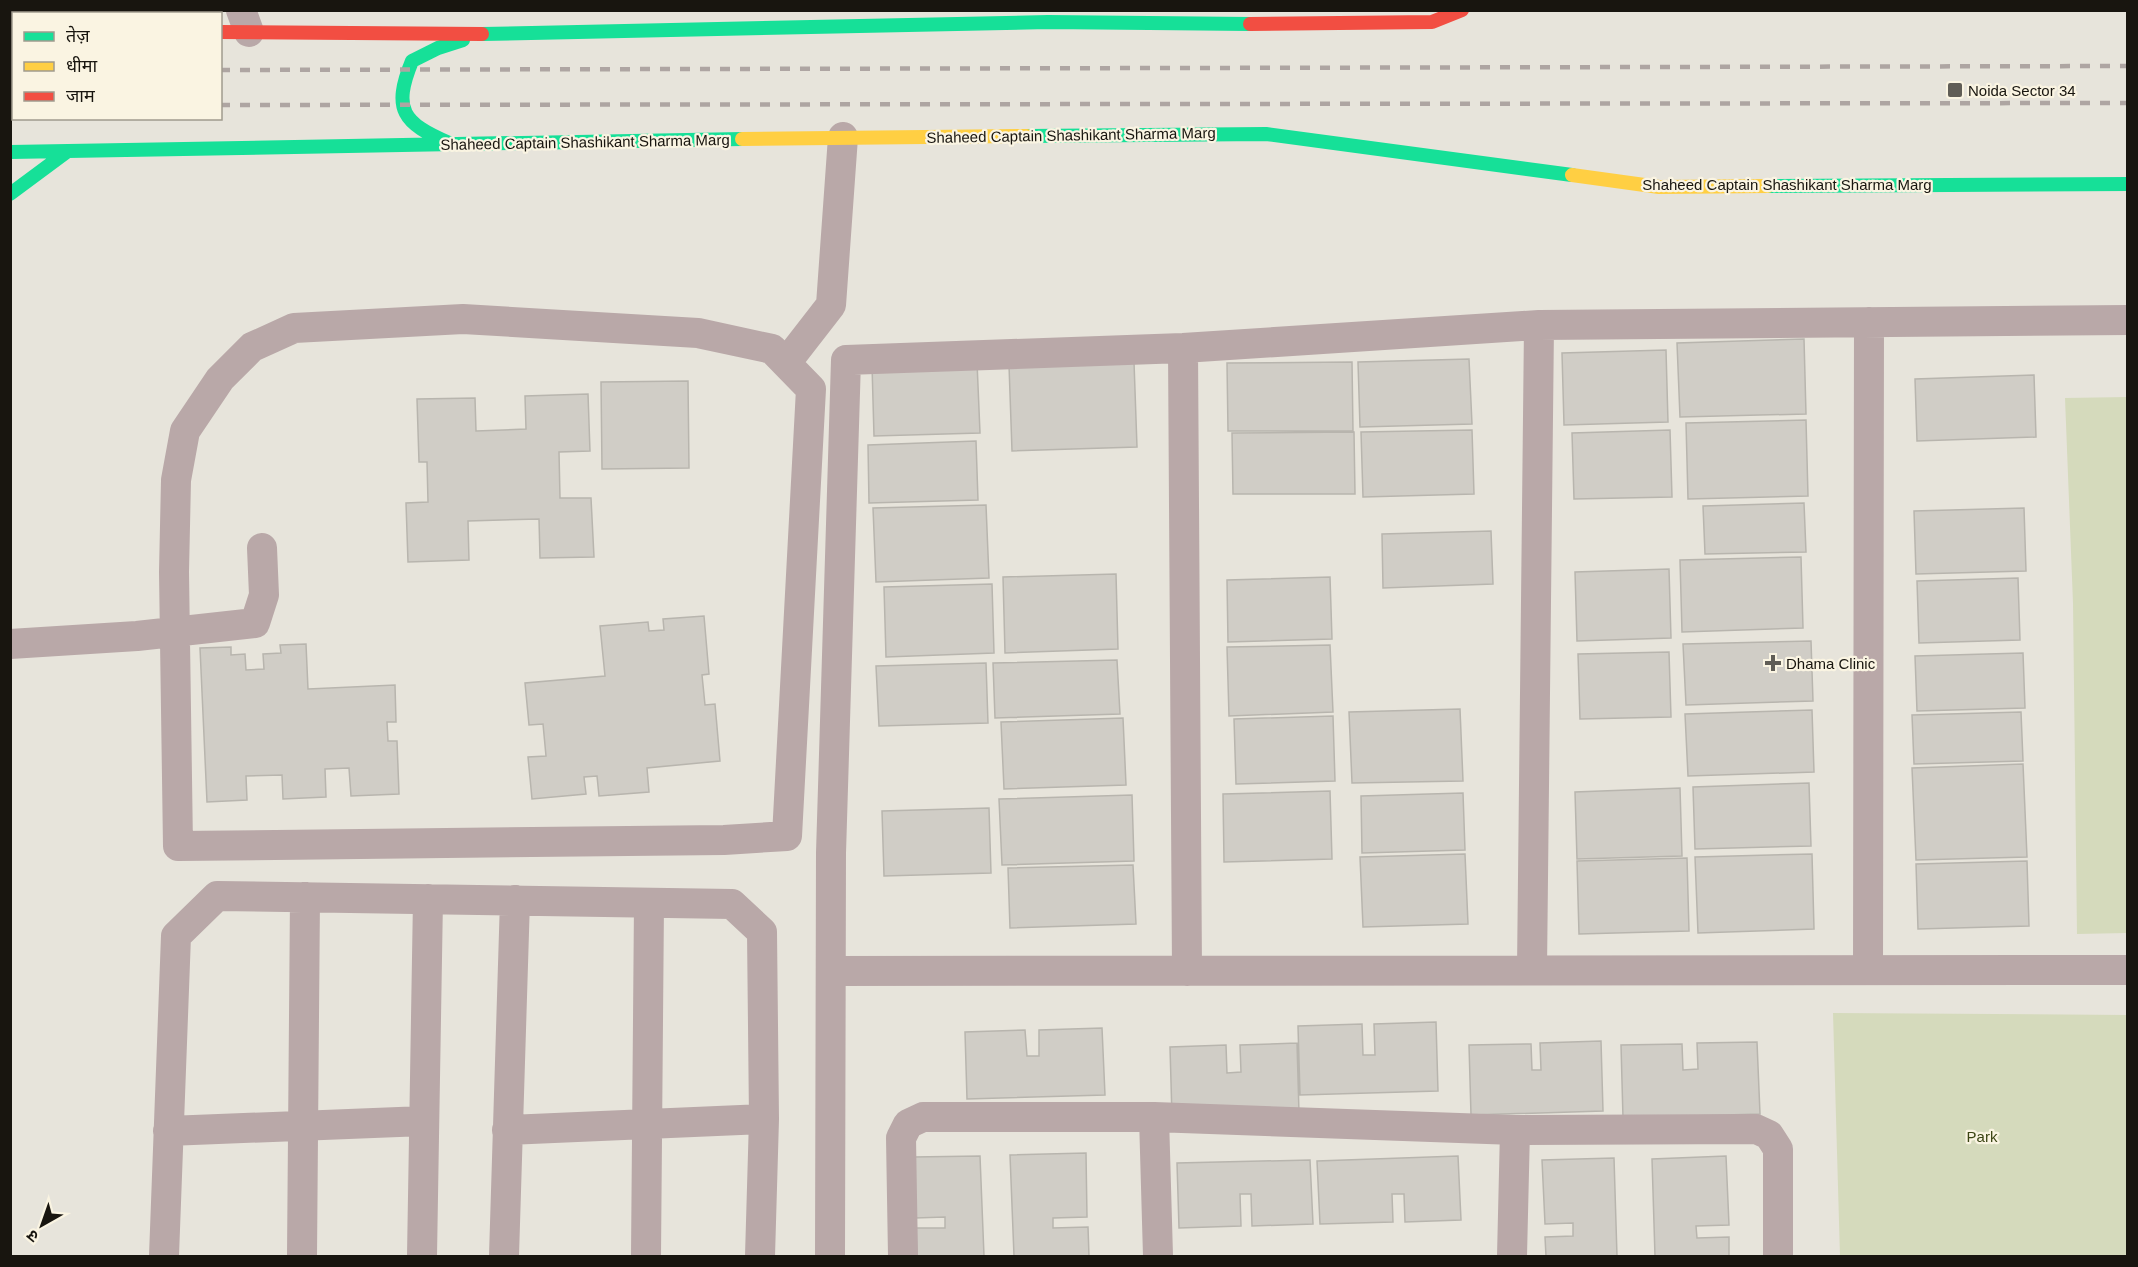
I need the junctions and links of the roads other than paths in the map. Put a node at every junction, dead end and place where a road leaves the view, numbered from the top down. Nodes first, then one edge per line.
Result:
1 (1065, 10) edge
2 (1462, 10) edge
3 (1261, 17) edge
4 (1030, 19) edge
5 (237, 25) edge
6 (480, 34) junction
7 (843, 137) junction
8 (454, 145) junction
9 (68, 151) junction
10 (10, 152) edge
11 (2127, 184) edge
12 (10, 194) edge
13 (2127, 320) edge
14 (1869, 322) junction
15 (1539, 325) junction
16 (1183, 348) junction
17 (786, 363) junction
18 (262, 548) dead end
19 (175, 630) junction
20 (10, 644) edge
21 (305, 897) junction
22 (428, 899) junction
23 (514, 900) junction
24 (649, 903) junction
25 (1187, 970) junction
26 (1532, 970) junction
27 (1868, 970) junction
28 (2127, 970) edge
29 (831, 971) junction
30 (1154, 1117) junction
31 (764, 1119) junction
32 (424, 1121) junction
33 (646, 1124) junction
34 (303, 1126) junction
35 (507, 1130) junction
36 (1515, 1130) junction
37 (168, 1131) junction
38 (164, 1257) edge
39 (302, 1257) edge
40 (422, 1257) edge
41 (504, 1257) edge
42 (646, 1257) edge
43 (760, 1257) edge
44 (830, 1257) edge
45 (903, 1257) edge
46 (1158, 1257) edge
47 (1512, 1257) edge
48 (1778, 1257) edge

1 - 4 main road
2 - 3 main road
3 - 4 main road
4 - 6 main road
5 - 6 main road
6 - 8 main road
7 - 8 main road, Shaheed Captain Shashikant Sharma Marg
7 - 11 main road, Shaheed Captain Shashikant Sharma Marg
7 - 17 street
8 - 9 main road, Shaheed Captain Shashikant Sharma Marg
9 - 10 main road, Shaheed Captain Shashikant Sharma Marg
9 - 12 main road
13 - 14 street
14 - 15 street
14 - 27 street
15 - 16 street
15 - 26 street
16 - 25 street
16 - 29 street
17 - 19 street
17 - 19 street
18 - 19 street
19 - 20 street
21 - 22 street
21 - 34 street
21 - 37 street
22 - 23 street
22 - 32 street
23 - 24 street
23 - 35 street
24 - 31 street
24 - 33 street
25 - 26 street
25 - 29 street
26 - 27 street
27 - 28 street
29 - 44 street
30 - 36 street
30 - 45 street
30 - 46 street
31 - 33 street
31 - 43 street
32 - 34 street
32 - 40 street
33 - 35 street
33 - 42 street
34 - 37 street
34 - 39 street
35 - 41 street
36 - 47 street
36 - 48 street
37 - 38 street

